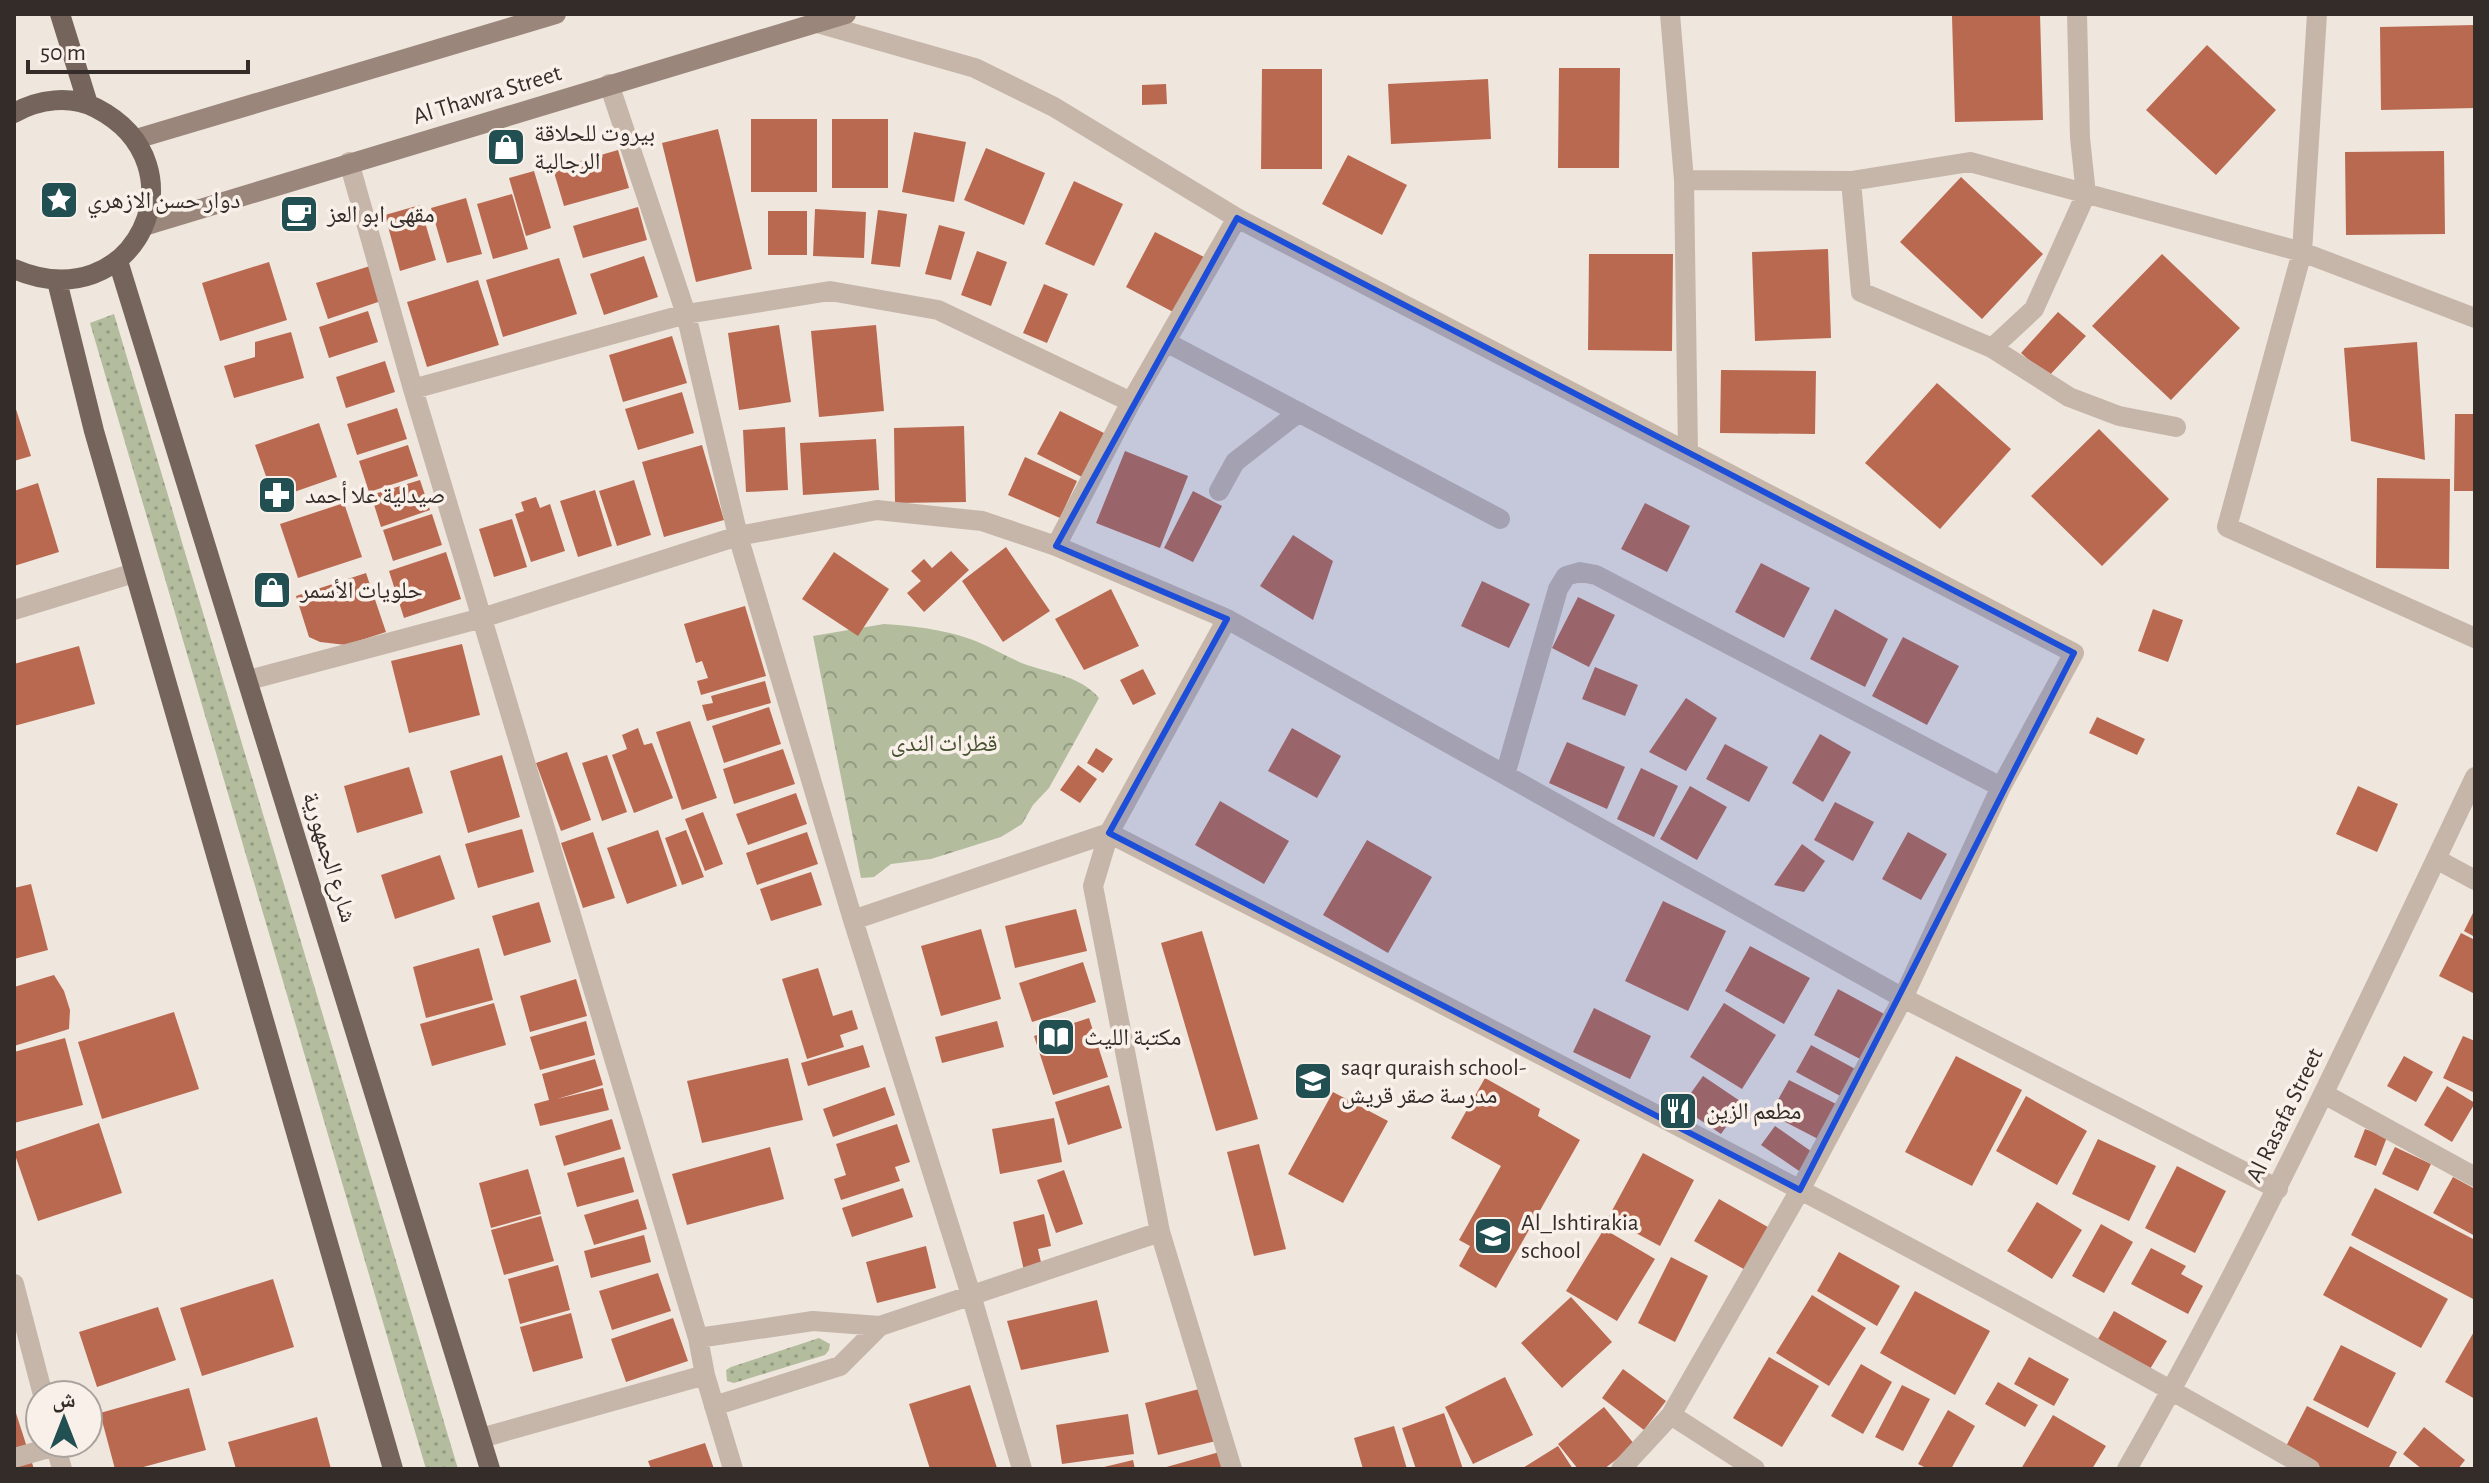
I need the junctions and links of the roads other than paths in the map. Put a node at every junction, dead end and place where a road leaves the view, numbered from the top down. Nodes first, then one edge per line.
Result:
1 (60, 14) edge
2 (556, 14) edge
3 (846, 14) edge
4 (1670, 14) edge
5 (2077, 14) edge
6 (2317, 14) edge
7 (817, 23) junction
8 (609, 84) junction
9 (88, 104) junction
10 (14, 113) edge
11 (136, 139) junction
12 (349, 162) junction
13 (1684, 180) junction
14 (1851, 181) junction
15 (2086, 194) junction
16 (1237, 218) junction
17 (144, 226) junction
18 (2302, 252) junction
19 (118, 261) junction
20 (14, 269) edge
21 (57, 281) junction
22 (686, 314) junction
23 (2475, 318) edge
24 (1166, 342) junction
25 (1992, 348) junction
26 (413, 389) junction
27 (1131, 402) junction
28 (1299, 412) junction
29 (2176, 427) dead end
30 (1688, 452) junction
31 (1219, 491) dead end
32 (1500, 519) dead end
33 (738, 536) junction
34 (1056, 546) junction
35 (134, 573) junction
36 (14, 610) edge
37 (482, 618) junction
38 (1227, 619) junction
39 (2475, 638) edge
40 (249, 680) junction
41 (1505, 775) junction
42 (2475, 777) edge
43 (2001, 787) junction
44 (1109, 833) junction
45 (2436, 859) junction
46 (2475, 880) edge
47 (853, 920) junction
48 (1903, 998) junction
49 (2324, 1094) junction
50 (2475, 1177) edge
51 (2278, 1189) junction
52 (1800, 1190) junction
53 (1160, 1232) junction
54 (14, 1284) edge
55 (971, 1295) junction
56 (880, 1326) junction
57 (698, 1338) junction
58 (705, 1375) junction
59 (39, 1379) edge
60 (2172, 1390) junction
61 (714, 1406) junction
62 (1671, 1415) junction
63 (481, 1438) junction
64 (393, 1469) edge
65 (490, 1469) edge
66 (733, 1469) edge
67 (1022, 1469) edge
68 (1232, 1469) edge
69 (1621, 1469) edge
70 (1755, 1469) edge
71 (2127, 1469) edge
72 (2310, 1469) edge

1 - 9 main road
2 - 11 main road
3 - 7 main road, Al Thawra Street
4 - 13 street
5 - 15 street
6 - 18 street
7 - 8 main road, Al Thawra Street
7 - 16 street
8 - 12 main road, Al Thawra Street
8 - 22 street
9 - 10 main road
9 - 11 main road
11 - 17 main road
12 - 17 main road, Al Thawra Street
12 - 26 street
13 - 14 street
13 - 30 street
14 - 15 street
14 - 25 street
15 - 18 street
15 - 25 street
16 - 24 street
16 - 30 street
17 - 19 main road
18 - 23 street
18 - 39 street
19 - 21 main road
19 - 40 main road, شارع الجمهورية
20 - 21 main road
21 - 35 main road
22 - 26 street
22 - 27 street
22 - 33 street
24 - 27 street
24 - 28 street
25 - 29 street
26 - 37 street
27 - 34 street
28 - 31 street
28 - 32 street
30 - 43 street
33 - 34 street
33 - 37 street
33 - 47 street
34 - 38 street
35 - 36 street
35 - 64 main road
37 - 40 street
37 - 57 street
38 - 41 street
38 - 44 street
40 - 63 main road, شارع الجمهورية
41 - 43 street
41 - 48 street
42 - 45 street, Al Rasafa Street
43 - 48 street
44 - 47 street
44 - 52 street
44 - 53 street
45 - 46 street
45 - 49 street, Al Rasafa Street
47 - 55 street
48 - 51 street
48 - 52 street
49 - 50 street
49 - 51 street, Al Rasafa Street
51 - 60 street, Al Rasafa Street
52 - 60 street
52 - 62 street
53 - 55 street
53 - 68 street
54 - 59 street
55 - 56 street
55 - 67 street
56 - 57 street
56 - 61 street
57 - 58 street
58 - 61 street
58 - 63 street
60 - 71 street, Al Rasafa Street
60 - 72 street
61 - 66 street
62 - 69 street
62 - 70 street
63 - 65 main road, شارع الجمهورية

